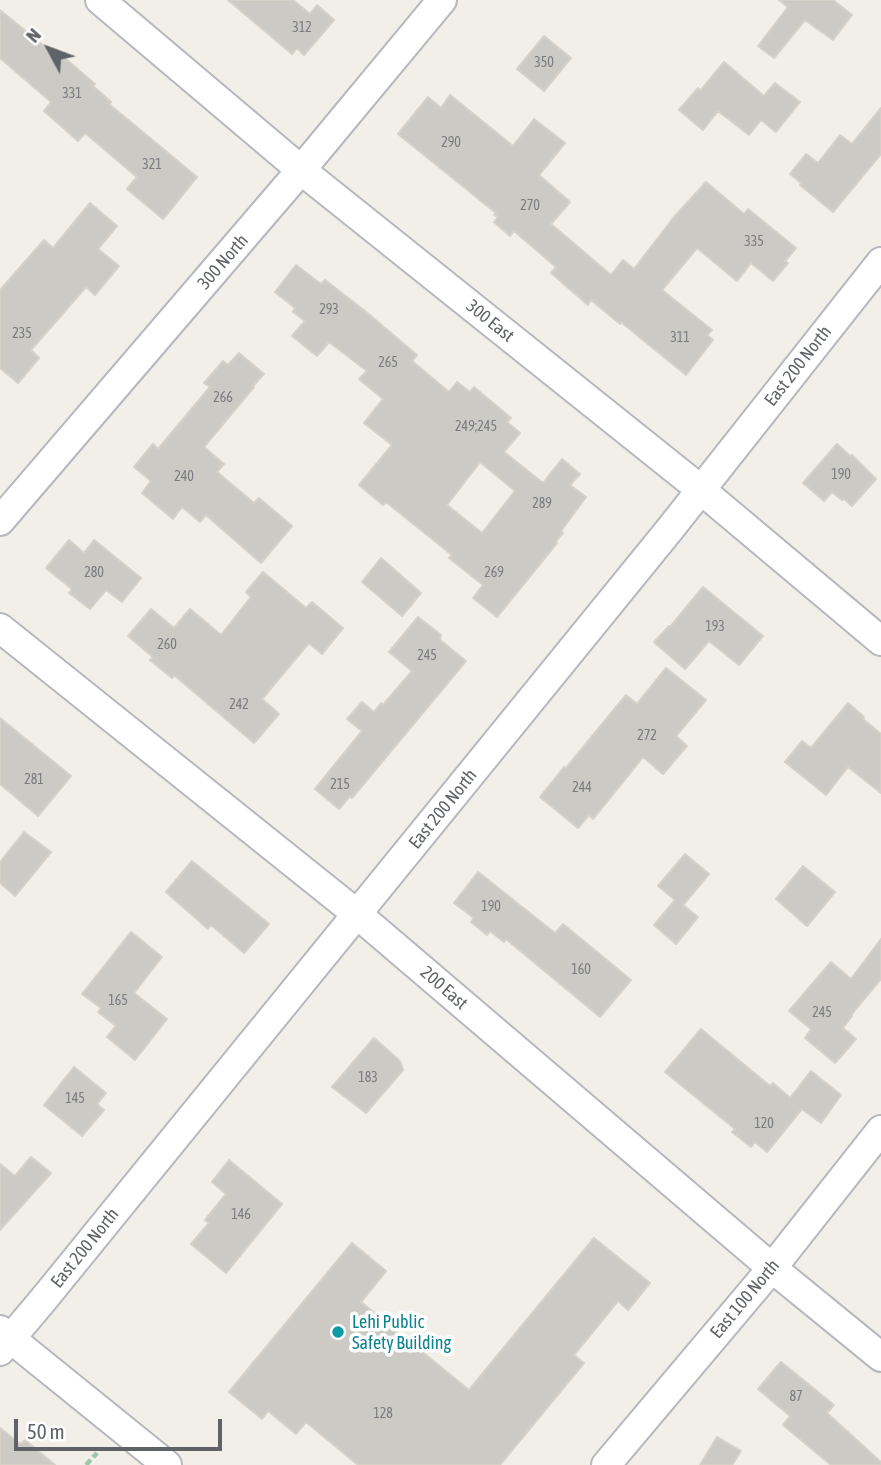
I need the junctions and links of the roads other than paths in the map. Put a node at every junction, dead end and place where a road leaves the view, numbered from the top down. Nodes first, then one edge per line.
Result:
1 (100, 0) edge
2 (442, 0) edge
3 (301, 170) junction
4 (881, 262) edge
5 (700, 489) junction
6 (0, 521) edge
7 (0, 628) edge
8 (881, 641) edge
9 (358, 914) junction
10 (881, 1130) edge
11 (772, 1268) junction
12 (3, 1340) edge
13 (881, 1357) edge
14 (167, 1465) edge
15 (606, 1465) edge

1 - 3 street, 300 East
2 - 3 street, 300 North
3 - 5 street, 300 East
3 - 6 street, 300 North
4 - 5 street, East 200 North
5 - 8 street, 300 East
5 - 9 street, East 200 North
7 - 9 street, 200 East
9 - 11 street, 200 East
9 - 12 street, East 200 North
10 - 11 street, East 100 North
11 - 13 street, 200 East
11 - 15 street, East 100 North
12 - 14 street

